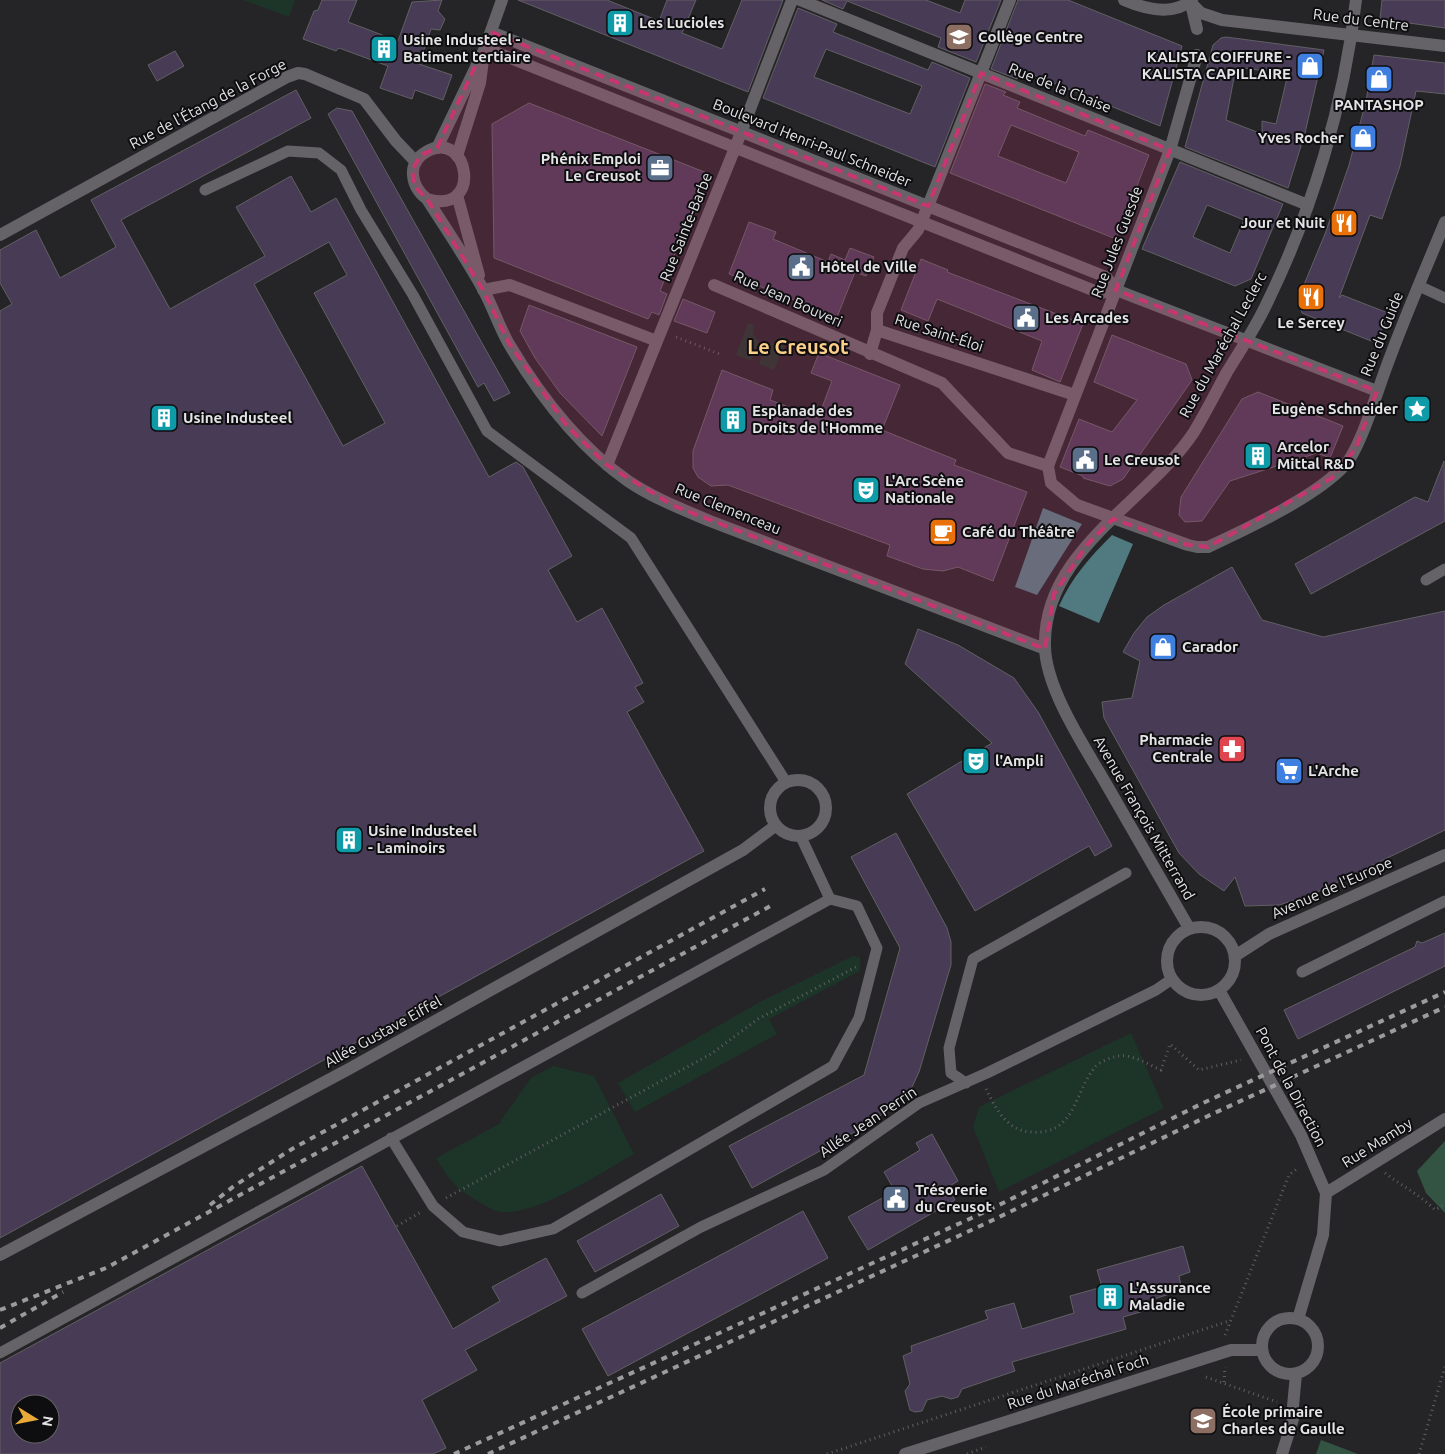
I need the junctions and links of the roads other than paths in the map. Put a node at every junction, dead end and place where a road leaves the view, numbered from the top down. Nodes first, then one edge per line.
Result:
1 (502, 0) edge
2 (792, 0) edge
3 (800, 0) edge
4 (1010, 0) edge
5 (1124, 0) edge
6 (1356, 0) edge
7 (1191, 1) edge
8 (1197, 29) dead end
9 (491, 32) junction
10 (1351, 35) junction
11 (1445, 46) edge
12 (485, 48) junction
13 (1197, 54) dead end
14 (981, 73) junction
15 (741, 132) junction
16 (437, 148) junction
17 (735, 148) junction
18 (1170, 150) junction
19 (458, 156) junction
20 (416, 162) junction
21 (205, 190) dead end
22 (457, 195) junction
23 (427, 199) junction
24 (1308, 205) junction
25 (928, 206) junction
26 (922, 222) junction
27 (1445, 222) edge
28 (0, 235) edge
29 (714, 285) dead end
30 (1419, 286) junction
31 (483, 290) junction
32 (1116, 290) junction
33 (1445, 298) edge
34 (877, 330) junction
35 (659, 336) junction
36 (1247, 340) junction
37 (870, 354) junction
38 (1377, 391) junction
39 (1076, 395) junction
40 (606, 465) junction
41 (1048, 466) junction
42 (1113, 519) junction
43 (1445, 569) edge
44 (1426, 580) dead end
45 (1045, 649) junction
46 (786, 782) junction
47 (775, 826) junction
48 (801, 837) junction
49 (1445, 855) edge
50 (1126, 873) dead end
51 (830, 899) junction
52 (1445, 902) edge
53 (1189, 928) junction
54 (1235, 956) junction
55 (1302, 972) dead end
56 (1172, 980) junction
57 (1219, 990) junction
58 (966, 1083) junction
59 (1445, 1120) edge
60 (391, 1138) junction
61 (1326, 1193) junction
62 (0, 1255) edge
63 (582, 1292) dead end
64 (1298, 1319) junction
65 (1262, 1350) junction
66 (0, 1353) edge
67 (1296, 1374) junction
68 (905, 1454) edge
69 (1282, 1454) edge

1 - 9 street
2 - 15 street, Rue Sainte-Barbe
3 - 14 street, Rue de la Chaise
4 - 14 street, Rue Saint-Éloi
5 - 7 street
6 - 10 street, Rue du Maréchal Leclerc
7 - 8 street
7 - 10 street, Rue du Centre
9 - 12 street
9 - 15 street, Boulevard Henri-Paul Schneider
10 - 11 street, Rue du Centre
10 - 24 street, Rue du Maréchal Leclerc
12 - 16 street
12 - 17 street, Boulevard Henri-Paul Schneider
12 - 19 street
13 - 18 street, Rue Jules Guesde
14 - 18 street, Rue de la Chaise
14 - 25 street, Rue Saint-Éloi
15 - 17 street, Rue Sainte-Barbe
15 - 25 street, Boulevard Henri-Paul Schneider
16 - 19 street
16 - 20 street
17 - 26 street, Boulevard Henri-Paul Schneider
17 - 35 street, Rue Sainte-Barbe
18 - 24 street, Rue de la Chaise
18 - 32 street, Rue Jules Guesde
19 - 22 street
20 - 23 street, Rue Clemenceau
20 - 28 street, Rue de l'Étang de la Forge
21 - 46 lane
22 - 23 street
22 - 31 street, Rue Clemenceau
23 - 31 street, Rue Clemenceau
24 - 36 street, Rue du Maréchal Leclerc
25 - 26 street, Rue Saint-Éloi
25 - 32 street, Boulevard Henri-Paul Schneider
26 - 32 street, Boulevard Henri-Paul Schneider
26 - 34 street, Rue Saint-Éloi
27 - 30 street, Rue du Guide
29 - 37 street, Rue Jean Bouveri
30 - 33 lane
30 - 38 street, Rue du Guide
31 - 35 street
31 - 40 street, Rue Clemenceau
32 - 36 street, Boulevard Henri-Paul Schneider
32 - 39 street, Rue Jules Guesde
34 - 37 street
34 - 39 street, Rue Saint-Éloi
35 - 40 street, Rue Sainte-Barbe
36 - 38 street, Boulevard Henri-Paul Schneider
36 - 42 street, Rue du Maréchal Leclerc
37 - 41 street, Rue Jean Bouveri
38 - 42 street, Rue du Guide
39 - 41 street, Rue Jules Guesde
40 - 45 street, Rue Clemenceau
41 - 42 street
42 - 45 street, Rue du Maréchal Leclerc
43 - 44 lane
45 - 53 street, Avenue François Mitterrand
46 - 47 street
46 - 48 street
47 - 48 street
47 - 62 street, Allée Gustave Eiffel
48 - 51 lane
49 - 54 street, Avenue de l'Europe
50 - 58 lane
51 - 60 lane
51 - 60 lane
52 - 55 lane
53 - 54 street
53 - 56 street
54 - 57 street
56 - 57 street
56 - 58 lane, Allée Jean Perrin
57 - 61 street, Pont de la Direction
58 - 63 lane, Allée Jean Perrin
59 - 61 street, Rue Mamby
60 - 66 lane
61 - 64 street, Pont de la Direction
64 - 65 street
64 - 67 street
65 - 67 street
65 - 68 street, Rue du Maréchal Foch
67 - 69 street

